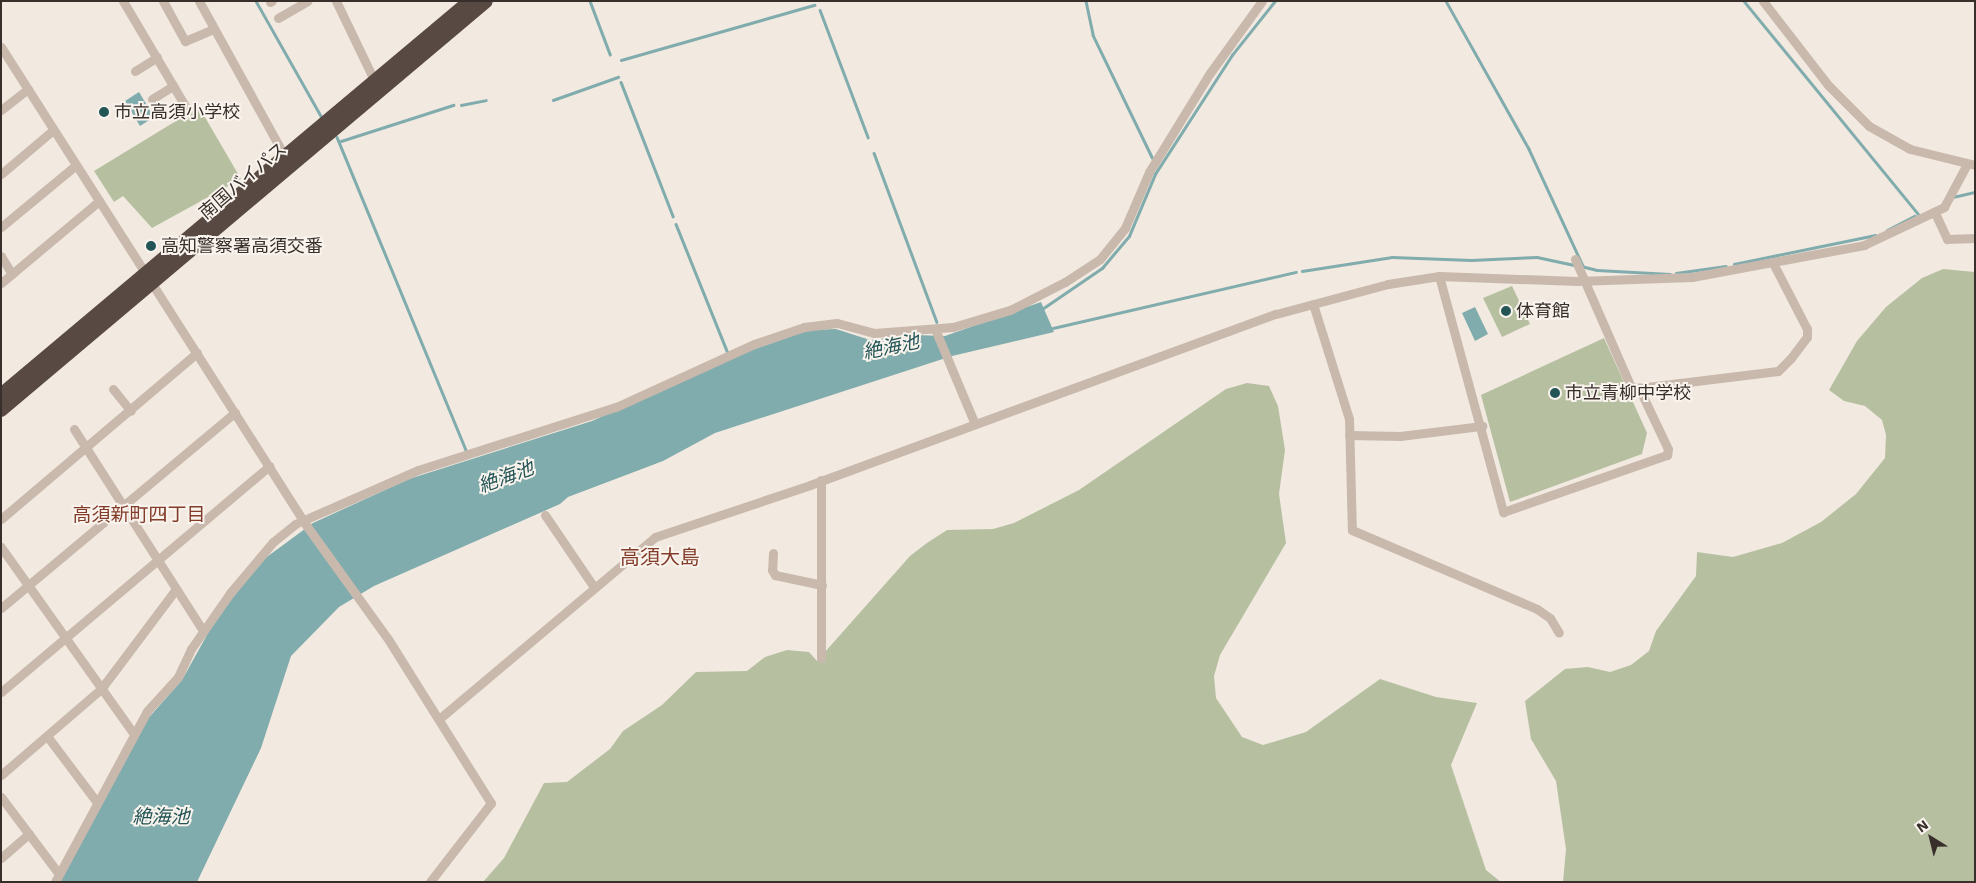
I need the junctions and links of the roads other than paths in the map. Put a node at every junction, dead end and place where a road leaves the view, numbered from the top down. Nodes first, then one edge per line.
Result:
1 (123, 1) edge
2 (163, 1) edge
3 (199, 1) edge
4 (308, 1) edge
5 (336, 1) edge
6 (470, 1) edge
7 (486, 1) edge
8 (1262, 1) edge
9 (1763, 1) edge
10 (278, 18) dead end
11 (213, 29) junction
12 (2, 48) edge
13 (157, 57) junction
14 (135, 71) dead end
15 (375, 82) junction
16 (174, 86) junction
17 (28, 89) junction
18 (152, 99) dead end
19 (185, 106) dead end
20 (1, 110) edge
21 (53, 130) junction
22 (285, 157) junction
23 (76, 164) junction
24 (1971, 165) edge
25 (1, 174) edge
26 (99, 201) junction
27 (1934, 213) junction
28 (1, 227) edge
29 (1975, 238) edge
30 (1, 256) edge
31 (1575, 259) dead end
32 (1773, 263) junction
33 (12, 274) junction
34 (1439, 276) junction
35 (1586, 277) junction
36 (149, 278) junction
37 (1, 283) edge
38 (1313, 304) junction
39 (935, 331) junction
40 (197, 353) junction
41 (1639, 388) junction
42 (113, 390) dead end
43 (1, 395) edge
44 (1, 410) edge
45 (131, 410) junction
46 (235, 412) junction
47 (975, 424) junction
48 (1482, 426) junction
49 (74, 429) dead end
50 (1349, 435) junction
51 (86, 448) junction
52 (269, 466) junction
53 (821, 480) junction
54 (123, 506) junction
55 (545, 515) dead end
56 (1, 519) edge
57 (304, 522) junction
58 (1, 546) edge
59 (773, 553) dead end
60 (158, 560) junction
61 (29, 585) junction
62 (822, 586) junction
63 (594, 587) junction
64 (176, 589) junction
65 (1, 608) edge
66 (203, 631) junction
67 (1559, 634) dead end
68 (66, 637) junction
69 (821, 658) dead end
70 (101, 689) junction
71 (1, 692) edge
72 (439, 718) junction
73 (134, 734) junction
74 (47, 736) junction
75 (1, 774) edge
76 (1, 797) edge
77 (96, 801) junction
78 (29, 834) junction
79 (1, 858) edge
80 (57, 878) edge
81 (430, 882) edge

1 - 13 street
2 - 11 street
3 - 11 street
4 - 10 street
5 - 15 street
6 - 15 highway, 南国バイパス
7 - 36 highway, 南国バイパス
8 - 39 street
9 - 24 street
11 - 22 street
12 - 17 street
13 - 14 street
13 - 16 street
15 - 22 highway, 南国バイパス
16 - 18 street
16 - 19 street
17 - 20 street
17 - 21 street
21 - 23 street
21 - 25 street
22 - 36 highway, 南国バイパス
23 - 26 street
23 - 28 street
24 - 27 street
26 - 33 street
26 - 36 street
27 - 29 street
27 - 32 street
30 - 33 street
31 - 35 street
32 - 35 street
32 - 41 street
33 - 37 street
34 - 35 street
34 - 38 street
34 - 48 street
35 - 41 street
36 - 40 street
36 - 43 highway, 南国バイパス
36 - 44 highway, 南国バイパス
38 - 47 street
38 - 50 street
39 - 47 street
39 - 57 street
40 - 45 street
40 - 46 street
41 - 48 street
42 - 45 street
45 - 51 street
46 - 52 street
46 - 54 street
47 - 53 street
48 - 50 street
49 - 51 street
50 - 67 street
51 - 54 street
51 - 56 street
52 - 57 street
52 - 60 street
53 - 62 street
53 - 63 street
54 - 60 street
54 - 61 street
55 - 63 street
57 - 66 street
57 - 72 street
58 - 61 street
59 - 62 street
60 - 64 street
60 - 68 street
61 - 65 street
61 - 68 street
62 - 69 street
63 - 72 street
64 - 66 street
64 - 70 street
66 - 73 street
68 - 70 street
68 - 71 street
70 - 73 street
70 - 74 street
72 - 81 street
73 - 77 street
74 - 75 street
74 - 77 street
76 - 78 street
77 - 80 street
78 - 79 street
78 - 80 street

